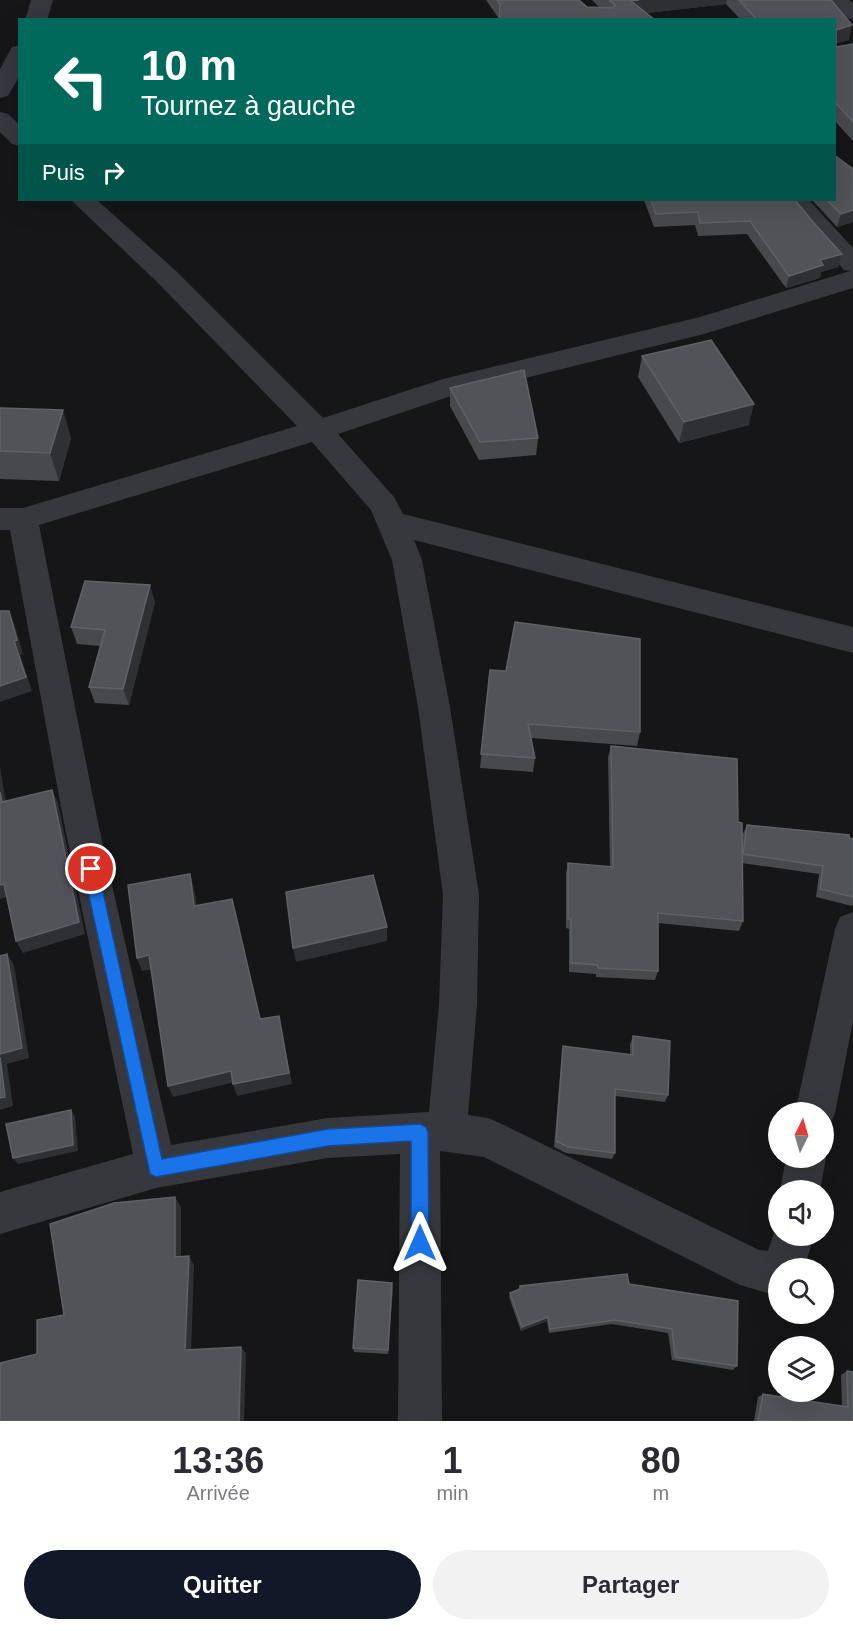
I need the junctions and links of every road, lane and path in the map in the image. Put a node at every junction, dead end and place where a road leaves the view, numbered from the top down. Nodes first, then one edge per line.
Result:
1 (42, 0) edge
2 (836, 0) edge
3 (853, 13) edge
4 (37, 18) edge
5 (18, 56) edge
6 (0, 91) edge
7 (0, 119) edge
8 (18, 137) edge
9 (84, 201) edge
10 (797, 201) edge
11 (853, 264) edge
12 (853, 279) edge
13 (318, 430) junction
14 (12, 519) edge
15 (392, 523) junction
16 (853, 640) edge
17 (853, 929) edge
18 (816, 1102) edge
19 (433, 1132) junction
20 (156, 1168) junction
21 (0, 1213) edge
22 (790, 1246) edge
23 (420, 1421) edge

1 - 4 street
2 - 3 street
5 - 6 street
7 - 8 street
9 - 13 street
10 - 11 street
12 - 13 street
13 - 14 street
13 - 15 street
14 - 20 street
15 - 16 street
15 - 19 street
17 - 18 street
19 - 20 street
19 - 22 street
19 - 23 street
20 - 21 street

